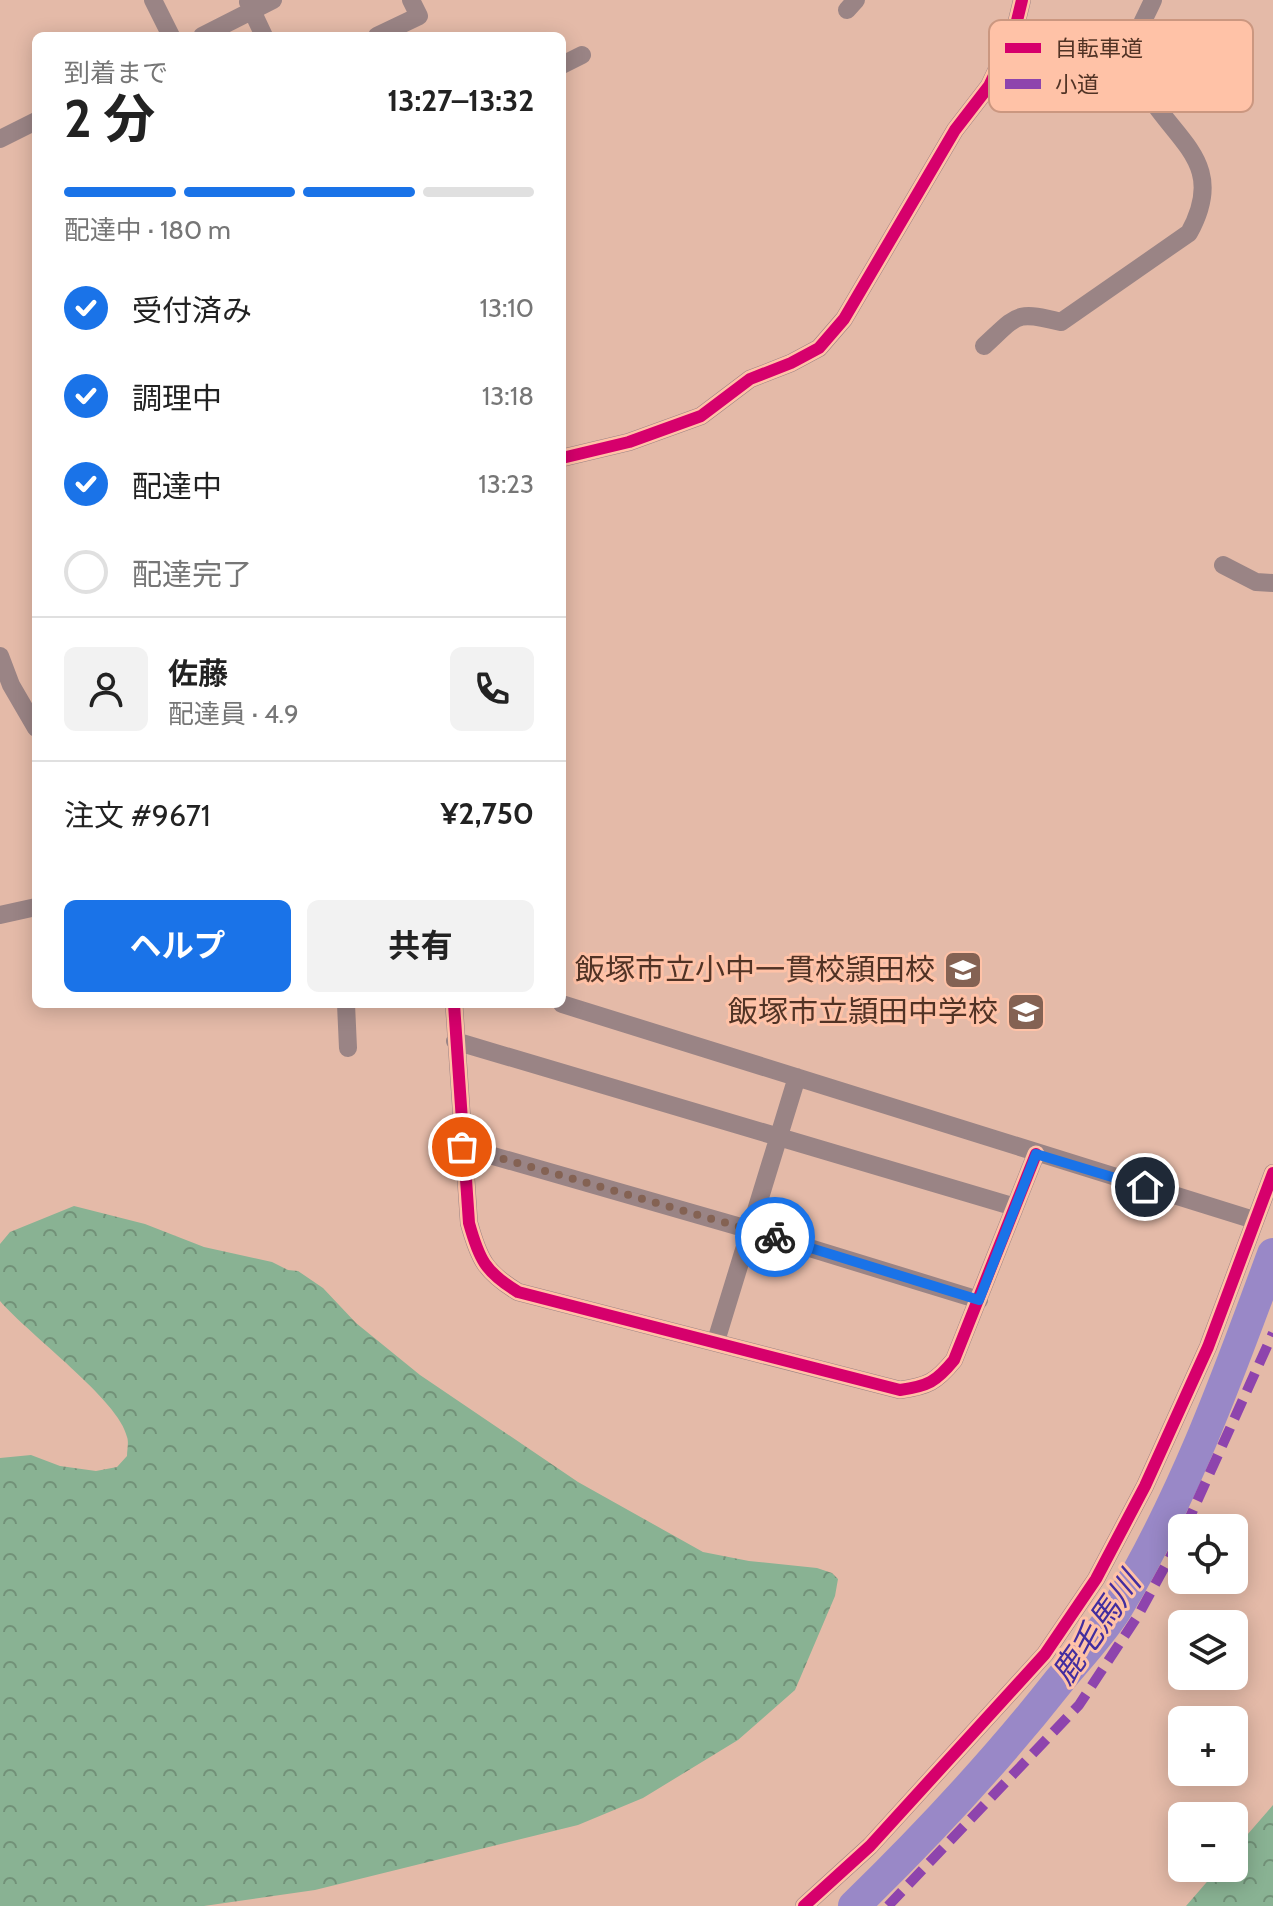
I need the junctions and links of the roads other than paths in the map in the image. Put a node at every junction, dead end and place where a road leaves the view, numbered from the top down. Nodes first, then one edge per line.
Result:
1 (153, 0) edge
2 (273, 0) edge
3 (411, 0) edge
4 (1022, 0) edge
5 (1153, 0) edge
6 (250, 5) edge
7 (1017, 20) edge
8 (1145, 20) edge
9 (169, 32) edge
10 (208, 32) edge
11 (262, 32) edge
12 (385, 32) edge
13 (582, 55) dead end
14 (566, 63) edge
15 (989, 86) edge
16 (1160, 112) edge
17 (32, 123) edge
18 (0, 139) edge
19 (984, 346) dead end
20 (566, 457) edge
21 (1223, 565) dead end
22 (1273, 583) edge
23 (0, 656) edge
24 (32, 721) edge
25 (32, 908) edge
26 (0, 915) edge
27 (566, 1005) edge
28 (346, 1008) edge
29 (454, 1008) edge
30 (455, 1041) junction
31 (348, 1048) dead end
32 (797, 1077) junction
33 (778, 1135) junction
34 (462, 1147) junction
35 (1036, 1154) junction
36 (1273, 1173) edge
37 (1015, 1207) junction
38 (1254, 1220) junction
39 (751, 1230) junction
40 (979, 1300) junction
41 (716, 1341) junction
42 (804, 1906) edge

1 - 9 street
2 - 6 street
3 - 12 street
4 - 7 street
5 - 8 street
6 - 10 street
6 - 11 street
13 - 14 street
15 - 20 street
16 - 19 street
17 - 18 street
21 - 22 street
23 - 24 street
25 - 26 street
27 - 32 street
28 - 31 street
29 - 30 street
30 - 33 street
30 - 34 street
32 - 33 street
32 - 35 street
33 - 37 street
33 - 39 street
34 - 39 street
34 - 41 street
35 - 37 street
35 - 38 street
36 - 38 street
37 - 40 street
38 - 42 street
39 - 40 street
39 - 41 street
40 - 41 street

